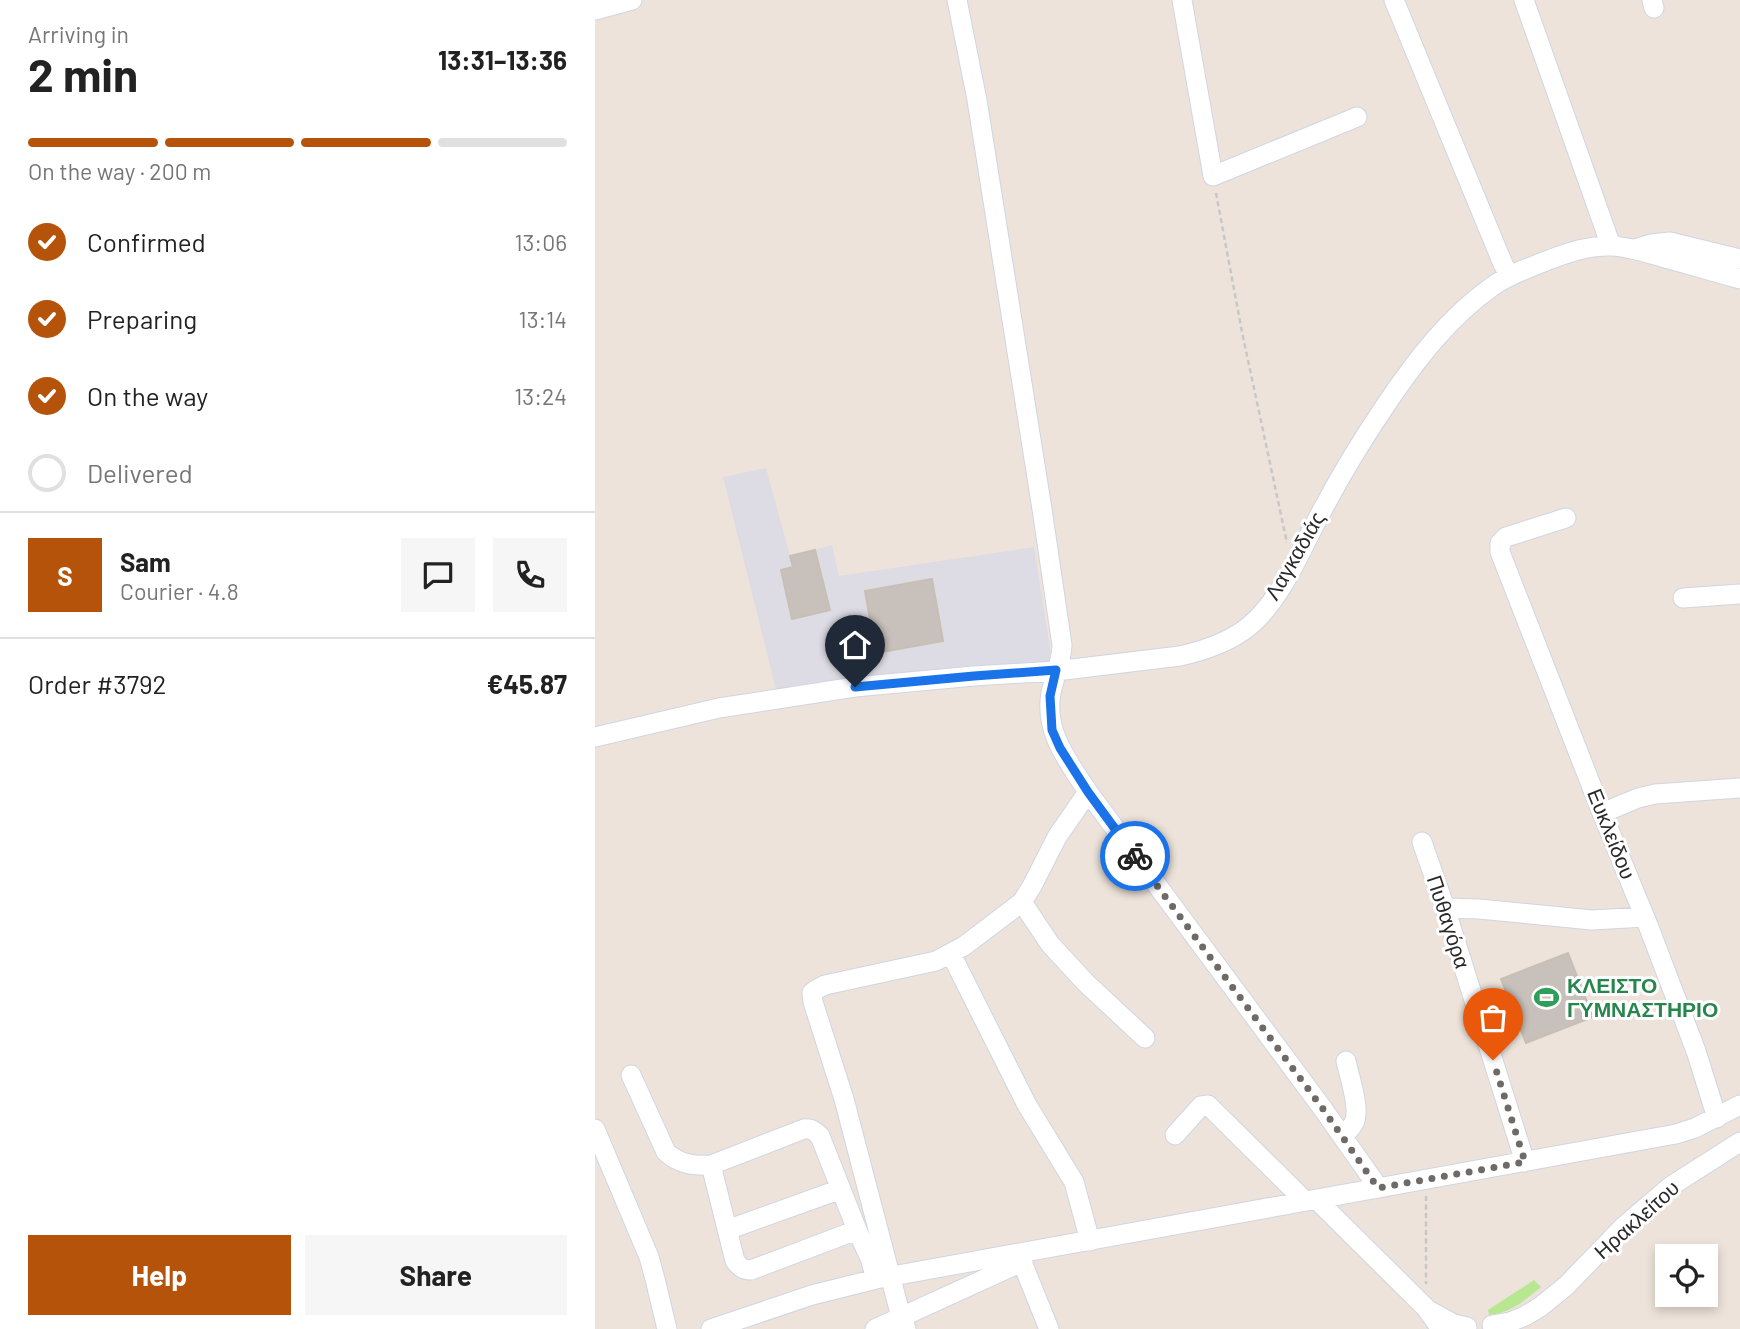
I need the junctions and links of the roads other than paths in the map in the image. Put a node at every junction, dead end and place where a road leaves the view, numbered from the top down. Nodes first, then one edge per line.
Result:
1 (632, 0) edge
2 (957, 0) edge
3 (1182, 0) edge
4 (1394, 0) edge
5 (1530, 2) edge
6 (595, 10) edge
7 (1357, 117) dead end
8 (1611, 246) junction
9 (1635, 249) junction
10 (1740, 259) edge
11 (1510, 276) junction
12 (1740, 279) edge
13 (1566, 518) dead end
14 (1740, 594) edge
15 (1683, 598) dead end
16 (1056, 670) junction
17 (595, 737) edge
18 (1740, 788) edge
19 (1088, 792) junction
20 (1602, 813) junction
21 (1422, 842) dead end
22 (1022, 902) junction
23 (1445, 908) junction
24 (1645, 917) junction
25 (951, 954) junction
26 (1145, 1038) dead end
27 (1346, 1060) dead end
28 (631, 1075) dead end
29 (1740, 1105) edge
30 (1717, 1118) junction
31 (595, 1129) edge
32 (1175, 1135) dead end
33 (1342, 1136) junction
34 (1740, 1142) edge
35 (1525, 1162) junction
36 (711, 1165) junction
37 (1378, 1188) junction
38 (841, 1189) junction
39 (1311, 1200) junction
40 (727, 1230) junction
41 (857, 1230) junction
42 (1090, 1241) junction
43 (1021, 1258) junction
44 (883, 1278) junction
45 (1540, 1307) junction
46 (1426, 1308) junction
47 (904, 1323) edge
48 (1497, 1327) edge
49 (1466, 1328) edge
50 (667, 1329) edge
51 (712, 1329) edge
52 (875, 1329) edge
53 (1049, 1329) edge
54 (1441, 1329) edge
55 (1522, 1329) edge

1 - 6 street
2 - 16 street
3 - 7 street
4 - 11 street
5 - 8 street
8 - 9 street, Λαγκαδιάς
8 - 11 street, Λαγκαδιάς
9 - 10 street, Λαγκαδιάς
9 - 12 street, Λαγκαδιάς
11 - 16 street, Λαγκαδιάς
13 - 20 street, Ευκλείδου
14 - 15 street
16 - 17 street, Λαγκαδιάς
16 - 19 street
18 - 20 street
19 - 22 street
19 - 33 street
20 - 24 street, Ευκλείδου
21 - 23 street, Πυθαγόρα
22 - 25 street
22 - 26 street
23 - 24 street
23 - 35 street, Πυθαγόρα
24 - 30 street, Ευκλείδου
25 - 42 street
25 - 44 street
27 - 33 street
28 - 36 street
29 - 30 street
30 - 35 street
31 - 50 street
32 - 39 street
33 - 37 street
34 - 45 street, Ηρακλείτου
35 - 37 street
36 - 38 street
36 - 40 street
37 - 39 street
38 - 40 street
38 - 41 street
39 - 42 street
39 - 46 street
40 - 41 street
41 - 44 street
42 - 43 street
43 - 44 street
43 - 47 street
43 - 53 street
44 - 47 street
44 - 51 street
45 - 48 street
45 - 55 street
46 - 49 street
46 - 54 street
47 - 52 street
48 - 49 street

